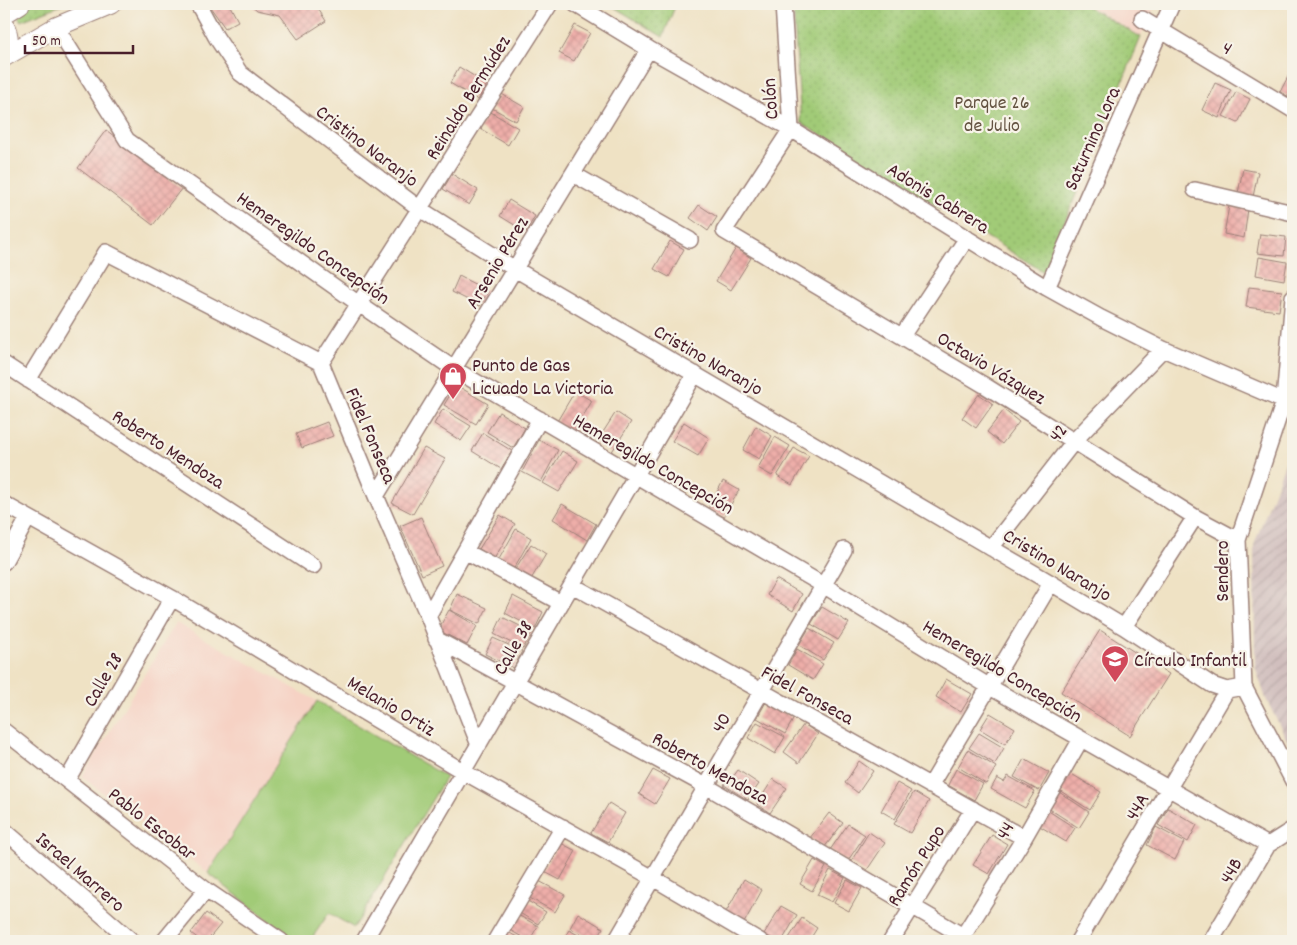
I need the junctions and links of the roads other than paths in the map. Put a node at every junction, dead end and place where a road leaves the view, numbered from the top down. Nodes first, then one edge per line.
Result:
1 (20, 4) edge
2 (111, 4) edge
3 (198, 4) edge
4 (550, 4) edge
5 (575, 4) edge
6 (783, 4) edge
7 (1172, 4) edge
8 (4, 14) edge
9 (1142, 19) dead end
10 (4, 25) edge
11 (56, 27) junction
12 (1160, 29) junction
13 (650, 49) junction
14 (4, 56) edge
15 (1293, 110) edge
16 (792, 129) junction
17 (573, 174) junction
18 (1195, 190) dead end
19 (420, 209) junction
20 (1293, 213) edge
21 (724, 231) joint
22 (968, 238) junction
23 (690, 240) dead end
24 (515, 269) junction
25 (1047, 288) junction
26 (1293, 296) edge
27 (359, 304) junction
28 (902, 336) junction
29 (1163, 349) junction
30 (321, 363) junction
31 (4, 364) edge
32 (454, 368) junction
33 (695, 374) junction
34 (28, 380) junction
35 (1289, 403) edge
36 (540, 419) junction
37 (1075, 440) junction
38 (636, 476) junction
39 (376, 496) junction
40 (4, 504) edge
41 (1196, 517) junction
42 (28, 518) junction
43 (1238, 540) junction
44 (991, 548) junction
45 (844, 550) dead end
46 (465, 551) junction
47 (4, 562) edge
48 (313, 566) dead end
49 (1051, 583) junction
50 (572, 585) junction
51 (823, 585) junction
52 (172, 598) junction
53 (561, 603) junction
54 (428, 616) junction
55 (1124, 627) junction
56 (436, 639) junction
57 (516, 682) junction
58 (990, 687) junction
59 (1244, 687) junction
60 (1227, 690) junction
61 (762, 691) junction
62 (4, 731) edge
63 (1081, 739) junction
64 (479, 745) junction
65 (464, 772) junction
66 (66, 780) junction
67 (1293, 780) edge
68 (706, 786) junction
69 (930, 786) junction
70 (1170, 788) junction
71 (973, 809) junction
72 (563, 827) junction
73 (1293, 829) edge
74 (4, 830) edge
75 (1024, 838) junction
76 (1268, 845) junction
77 (652, 878) junction
78 (206, 890) junction
79 (913, 906) junction
80 (962, 939) edge
81 (132, 941) edge
82 (164, 941) edge
83 (282, 941) edge
84 (364, 941) edge
85 (495, 941) edge
86 (616, 941) edge
87 (760, 941) edge
88 (891, 941) edge
89 (1078, 941) edge
90 (1211, 941) edge

1 - 8 main road
2 - 11 main road
3 - 19 street, Cristino Naranjo
4 - 19 street, Reinaldo Bermúdez
5 - 13 street, Adonis Cabrera
6 - 16 street, Colón
7 - 12 street, Saturnino Lora
9 - 12 street, 4
10 - 14 main road
11 - 14 main road
11 - 27 street, Hemeregildo Concepción
12 - 15 street, 4
12 - 25 street, Saturnino Lora
13 - 16 street, Adonis Cabrera
13 - 17 street, Arsenio Pérez
16 - 21 street, Colón
16 - 22 street, Adonis Cabrera
17 - 23 street
17 - 24 street, Arsenio Pérez
18 - 20 street
19 - 24 street, Cristino Naranjo
19 - 27 street, Reinaldo Bermúdez
21 - 28 street, Octavio Vázquez
22 - 25 street, Adonis Cabrera
22 - 28 street
24 - 32 street, Arsenio Pérez
24 - 33 street, Cristino Naranjo
25 - 29 street, Adonis Cabrera
26 - 35 street, Sendero
27 - 30 street, Reinaldo Bermúdez
27 - 32 street, Hemeregildo Concepción
28 - 37 street, Octavio Vázquez
29 - 35 street, Adonis Cabrera
29 - 37 street, 42
30 - 34 street
30 - 39 street, Fidel Fonseca
31 - 34 street, Roberto Mendoza
32 - 36 street, Hemeregildo Concepción
32 - 39 street, Arsenio Pérez
33 - 38 street, Calle 38
33 - 44 street, Cristino Naranjo
34 - 48 street, Roberto Mendoza
35 - 43 street, Sendero
36 - 38 street, Hemeregildo Concepción
36 - 46 street
37 - 41 street, Octavio Vázquez
37 - 44 street, 42
38 - 50 street, Calle 38
38 - 51 street, Hemeregildo Concepción
39 - 54 street, Fidel Fonseca
40 - 42 street, Melanio Ortiz
41 - 43 street, Octavio Vázquez
41 - 55 street
42 - 47 street
42 - 52 street, Melanio Ortiz
43 - 59 street, Sendero
44 - 49 street, Cristino Naranjo
45 - 51 street, 40
46 - 53 street
46 - 54 street
49 - 55 street, Cristino Naranjo
49 - 58 street
50 - 53 street, Calle 38
50 - 61 street, Fidel Fonseca
51 - 58 street, Hemeregildo Concepción
51 - 61 street, 40
52 - 65 street, Melanio Ortiz
52 - 66 street, Calle 28
53 - 57 street, Calle 38
54 - 56 street, Fidel Fonseca
55 - 60 street, Cristino Naranjo
56 - 57 street, Roberto Mendoza
56 - 64 street, Fidel Fonseca
57 - 64 street, Calle 38
57 - 68 street, Roberto Mendoza
58 - 63 street, Hemeregildo Concepción
58 - 69 street
59 - 60 street
59 - 67 street, Sendero
60 - 70 street, 44A
61 - 68 street, 40
61 - 69 street, Fidel Fonseca
62 - 66 street, Pablo Escobar
63 - 70 street, Hemeregildo Concepción
63 - 75 street, 44
64 - 65 street, Calle 38
65 - 72 street, Melanio Ortiz
65 - 84 street, Calle 38
66 - 78 street, Pablo Escobar
68 - 77 street, 40
68 - 79 street, Roberto Mendoza
69 - 71 street, Fidel Fonseca
70 - 76 street, Hemeregildo Concepción
70 - 89 street, 44A
71 - 75 street, Fidel Fonseca
71 - 79 street, Ramón Pupo
72 - 77 street, Melanio Ortiz
72 - 85 street
73 - 76 street, 44B
74 - 81 street, Israel Marrero
75 - 80 street, 44
76 - 90 street, 44B
77 - 86 street, 40
77 - 87 street, Melanio Ortiz
78 - 82 street
78 - 83 street, Pablo Escobar
79 - 80 street, Roberto Mendoza
79 - 88 street, Ramón Pupo

